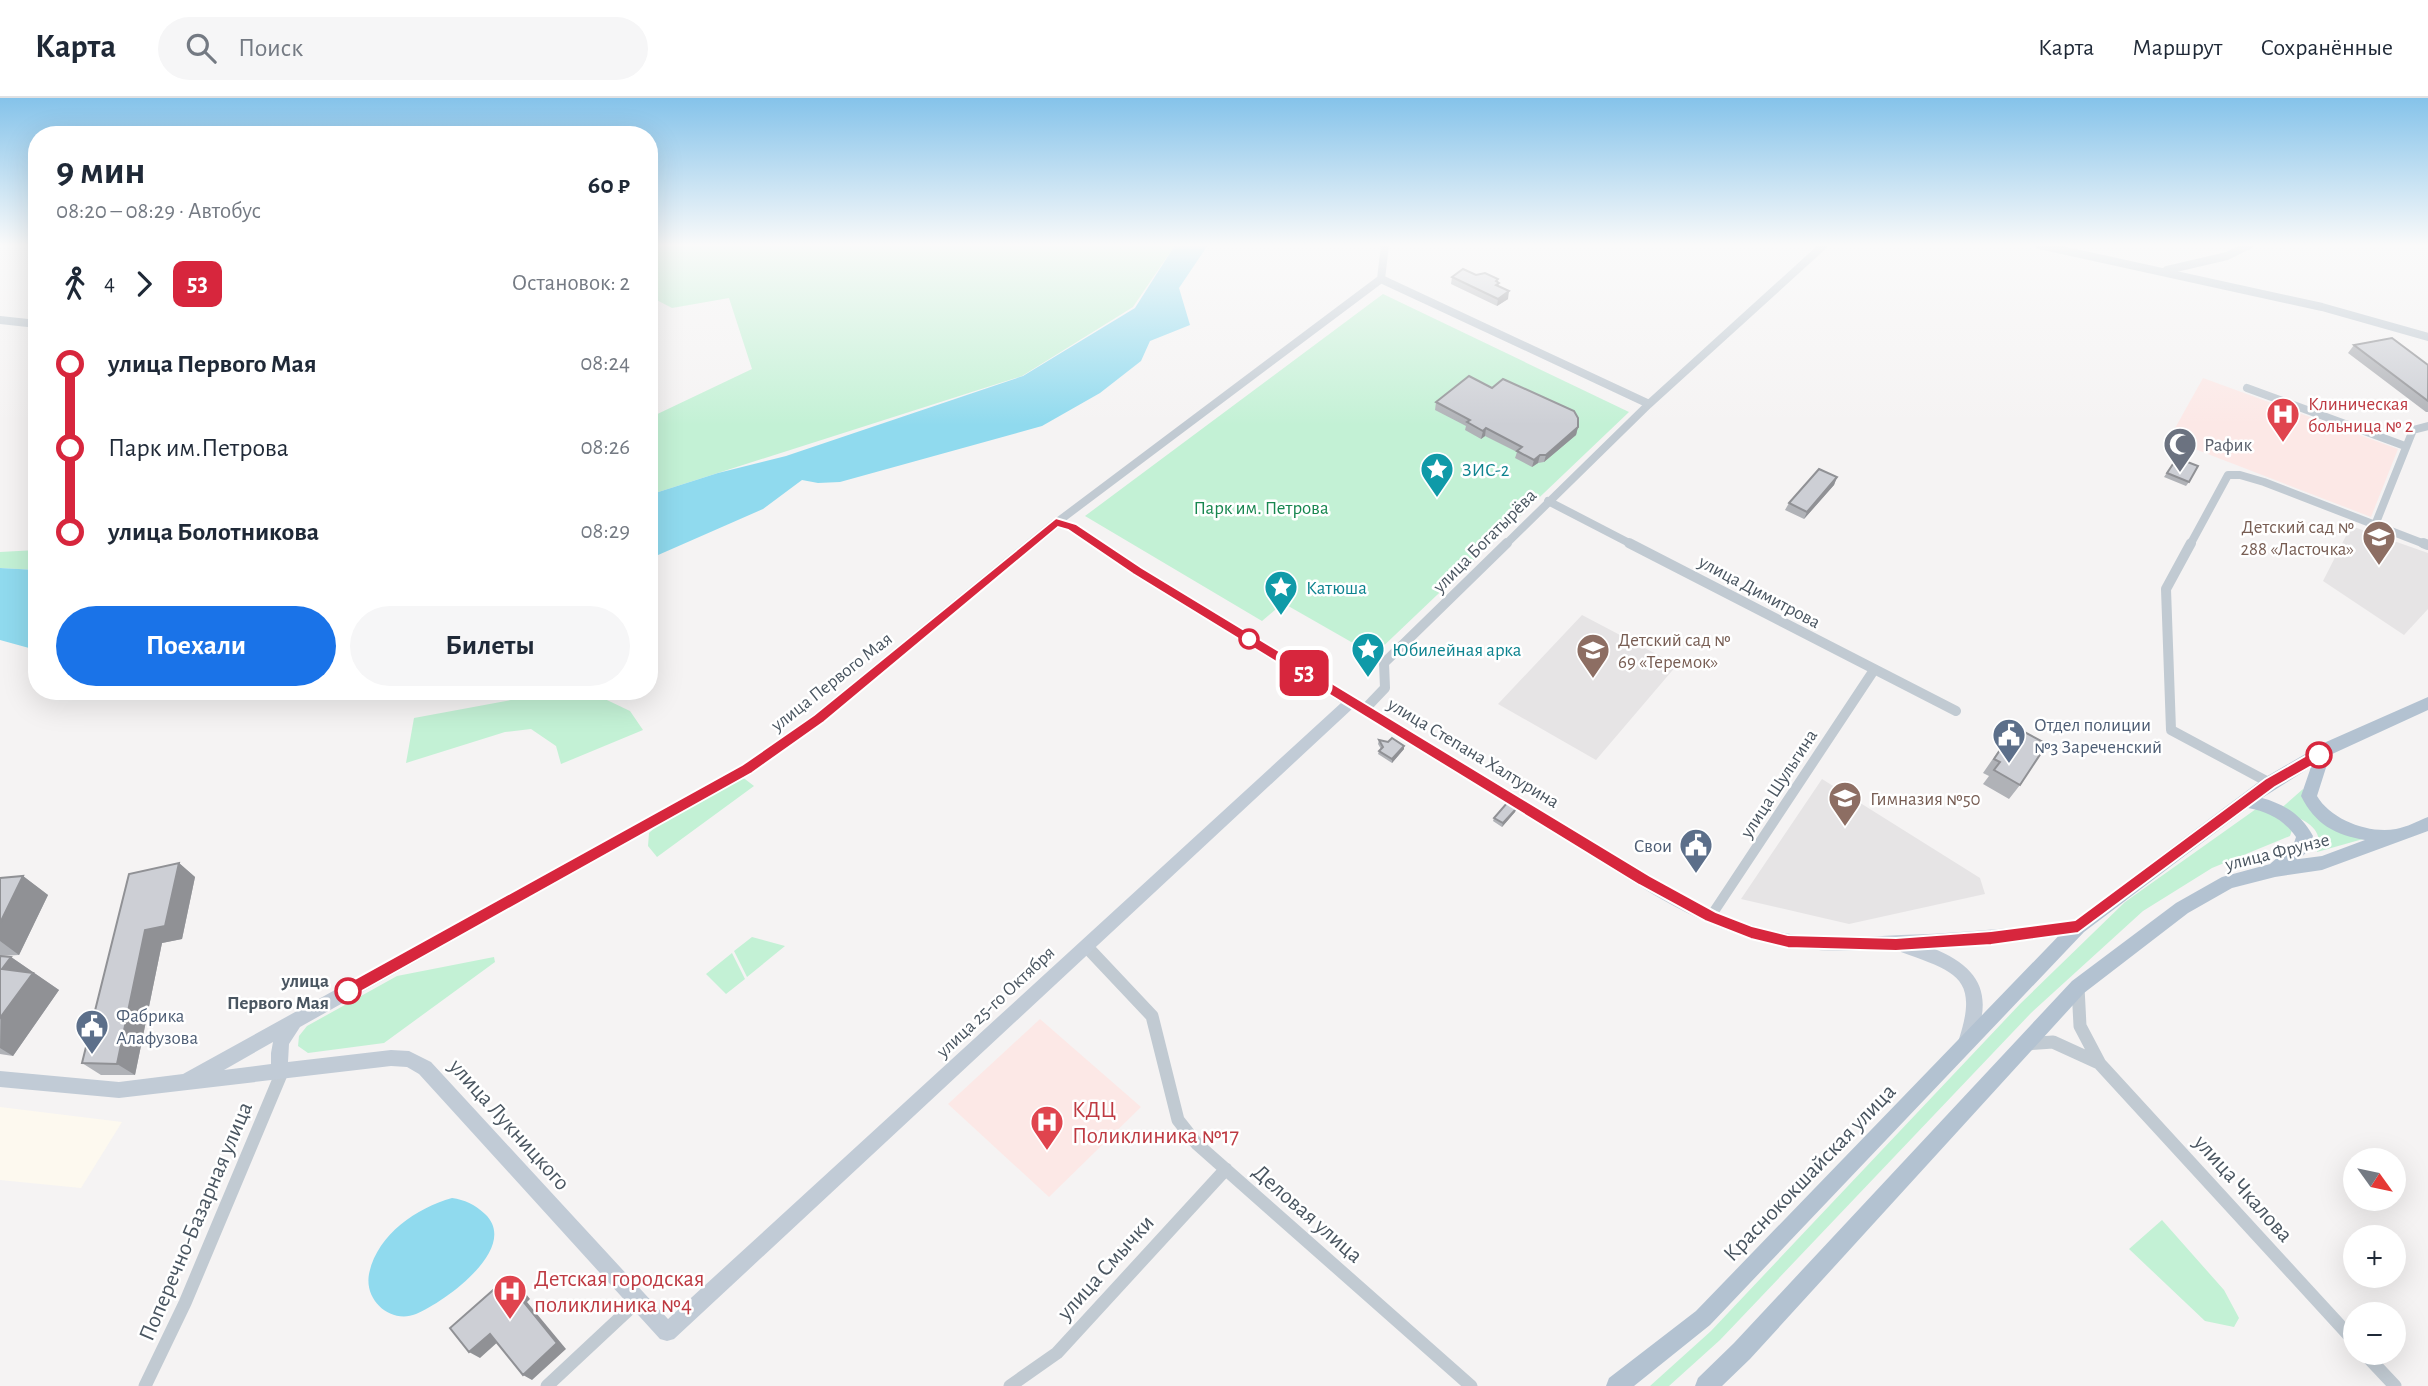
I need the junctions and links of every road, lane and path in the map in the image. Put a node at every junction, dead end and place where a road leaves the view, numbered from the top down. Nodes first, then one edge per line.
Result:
1 (1346, 305) edge
2 (1437, 305) edge
3 (1758, 305) edge
4 (2314, 305) edge
5 (0, 320) edge
6 (28, 323) edge
7 (2428, 337) edge
8 (2247, 388) dead end
9 (1649, 404) junction
10 (2428, 426) edge
11 (2405, 446) junction
12 (1548, 501) junction
13 (1056, 523) junction
14 (2375, 525) junction
15 (2428, 545) edge
16 (1874, 670) junction
17 (2428, 703) edge
18 (1358, 706) junction
19 (1956, 710) dead end
20 (2323, 753) junction
21 (2270, 783) junction
22 (2245, 801) junction
23 (2428, 824) edge
24 (2393, 836) junction
25 (2274, 870) junction
26 (1711, 916) junction
27 (2078, 927) junction
28 (1896, 944) junction
29 (1086, 946) junction
30 (2078, 987) junction
31 (304, 1016) junction
32 (1965, 1044) junction
33 (2023, 1045) junction
34 (2100, 1063) junction
35 (282, 1072) junction
36 (0, 1079) edge
37 (184, 1083) junction
38 (1226, 1169) junction
39 (638, 1301) junction
40 (2343, 1329) edge
41 (667, 1332) joint
42 (2375, 1365) edge
43 (145, 1386) edge
44 (547, 1386) edge
45 (1010, 1386) edge
46 (1471, 1386) edge
47 (1617, 1386) edge
48 (1706, 1386) edge
49 (2395, 1386) edge

1 - 13 street, улица Первого Мая
2 - 9 street
3 - 9 street, улица Богатырёва
4 - 7 street
5 - 6 street
8 - 11 street
9 - 12 street, улица Богатырёва
10 - 11 street
11 - 14 street
12 - 16 street, улица Димитрова
12 - 18 street, улица Богатырёва
13 - 18 street, улица Степана Халтурина
13 - 31 street, улица Первого Мая
14 - 15 street
14 - 21 street
16 - 19 street, улица Димитрова
16 - 26 street, улица Шульгина
17 - 20 main road, Краснококшайская улица
18 - 26 street, улица Степана Халтурина
18 - 29 street, улица 25-го Октября
20 - 21 main road, Краснококшайская улица
20 - 24 main road
21 - 22 main road, Краснококшайская улица
22 - 25 main road
22 - 27 main road, Краснококшайская улица
23 - 24 main road, улица Фрунзе
24 - 25 main road, улица Фрунзе
25 - 30 main road, улица Фрунзе
26 - 28 street, улица Степана Халтурина
27 - 28 street, улица Степана Халтурина
27 - 32 main road, Краснококшайская улица
28 - 32 street, улица Степана Халтурина
29 - 38 street, Деловая улица
29 - 41 street, улица 25-го Октября
30 - 33 main road
30 - 34 street, улица Чкалова
31 - 35 street
31 - 37 street, улица Первого Мая
32 - 47 main road, Краснококшайская улица
33 - 34 street, улица Чкалова
33 - 48 main road
34 - 40 street, улица Чкалова
35 - 37 street, улица Лукницкого
35 - 39 street, улица Лукницкого
35 - 43 street, Поперечно-Базарная улица
36 - 37 street, улица Лукницкого
38 - 45 street, улица Смычки
38 - 46 street, Деловая улица
39 - 41 street, улица Лукницкого
39 - 44 street
42 - 49 street

